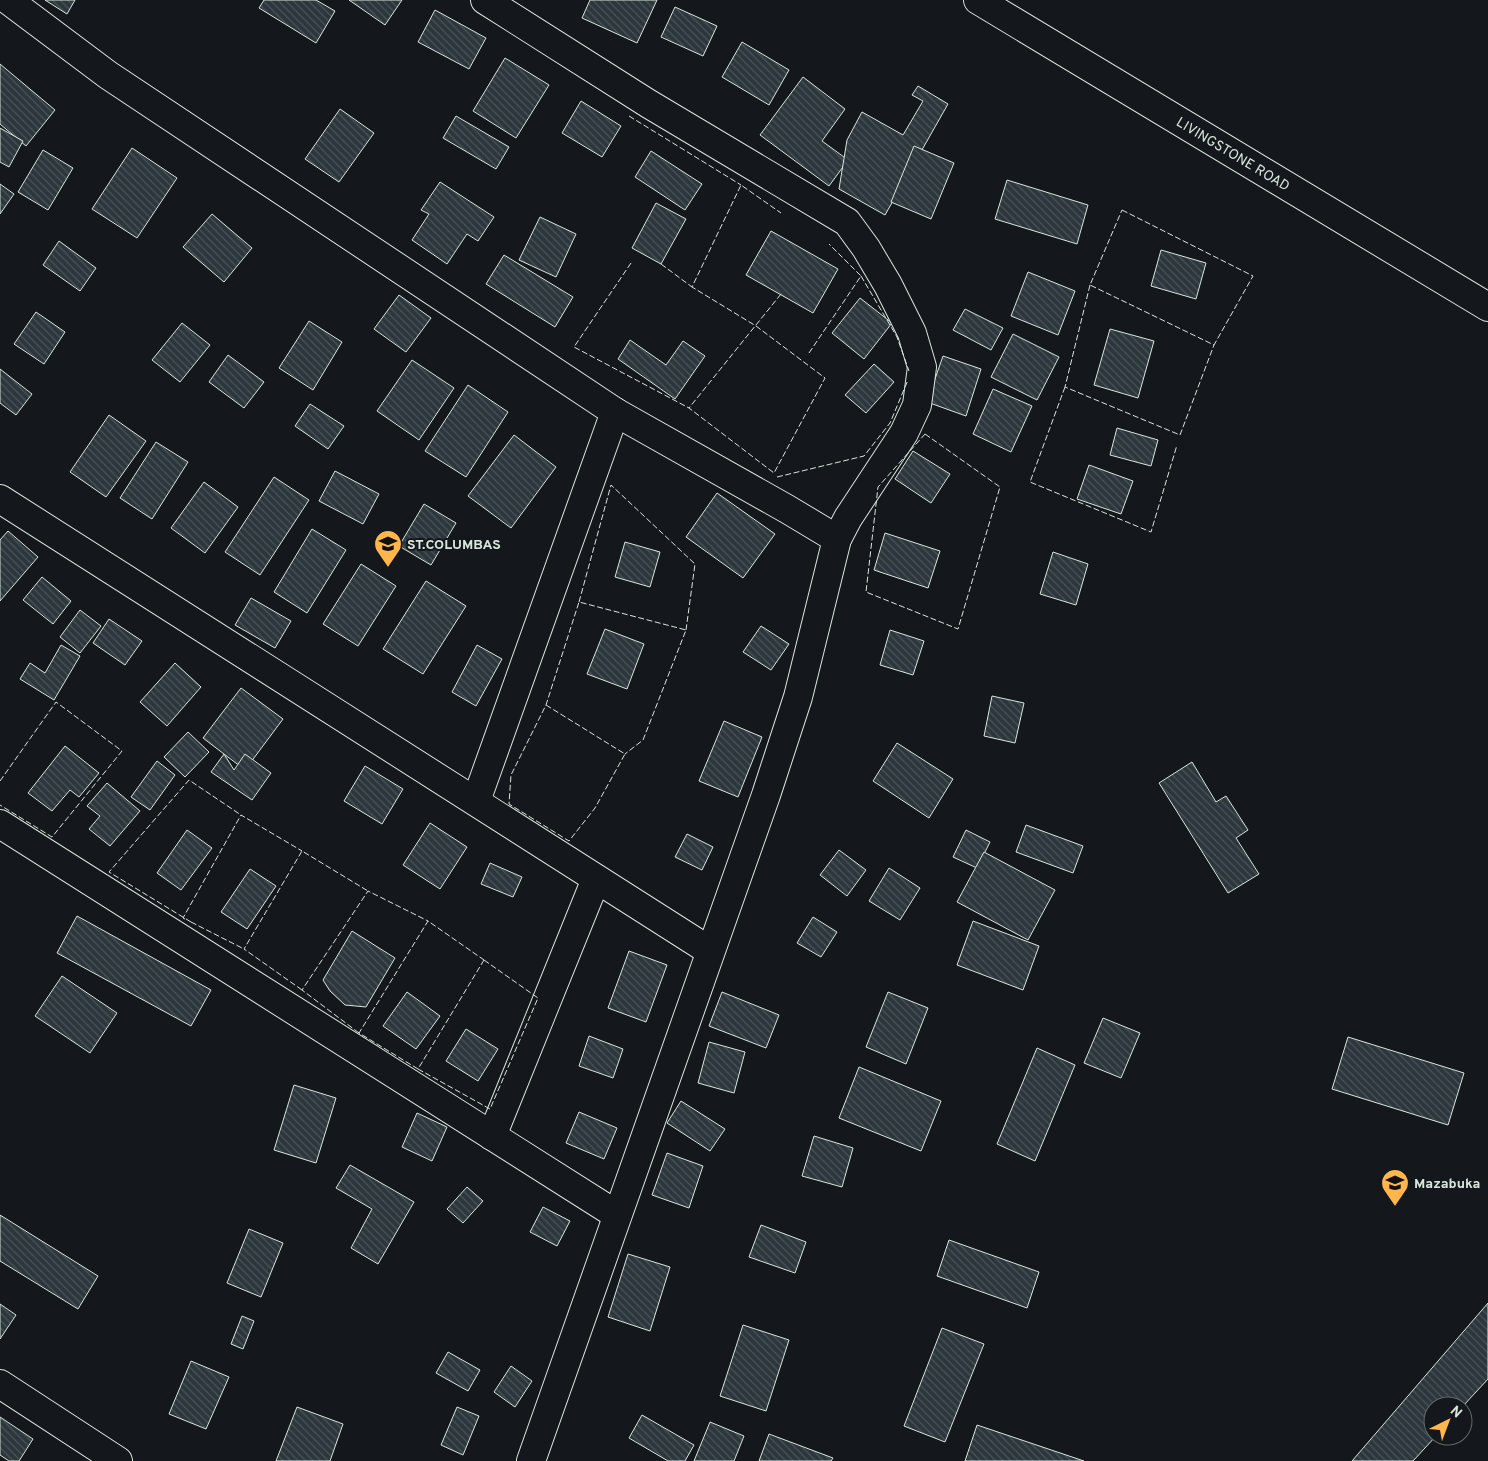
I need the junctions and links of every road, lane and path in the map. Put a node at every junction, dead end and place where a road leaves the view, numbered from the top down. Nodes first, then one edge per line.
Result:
1 (8, 0) edge
2 (485, 0) edge
3 (978, 0) edge
4 (0, 13) edge
5 (1488, 306) edge
6 (616, 412) junction
7 (0, 499) edge
8 (837, 539) junction
9 (476, 801) junction
10 (0, 824) edge
11 (596, 879) junction
12 (710, 951) junction
13 (492, 1136) junction
14 (617, 1215) junction
15 (0, 1384) edge
16 (118, 1461) edge
17 (531, 1461) edge

1 - 4 main road
1 - 6 main road
2 - 8 main road
3 - 5 main road, LIVINGSTONE ROAD
6 - 8 main road
6 - 9 main road
7 - 9 main road
8 - 12 main road
9 - 11 main road
10 - 13 main road
11 - 12 main road
11 - 13 main road
12 - 14 main road
13 - 14 main road
14 - 17 main road
15 - 16 main road

